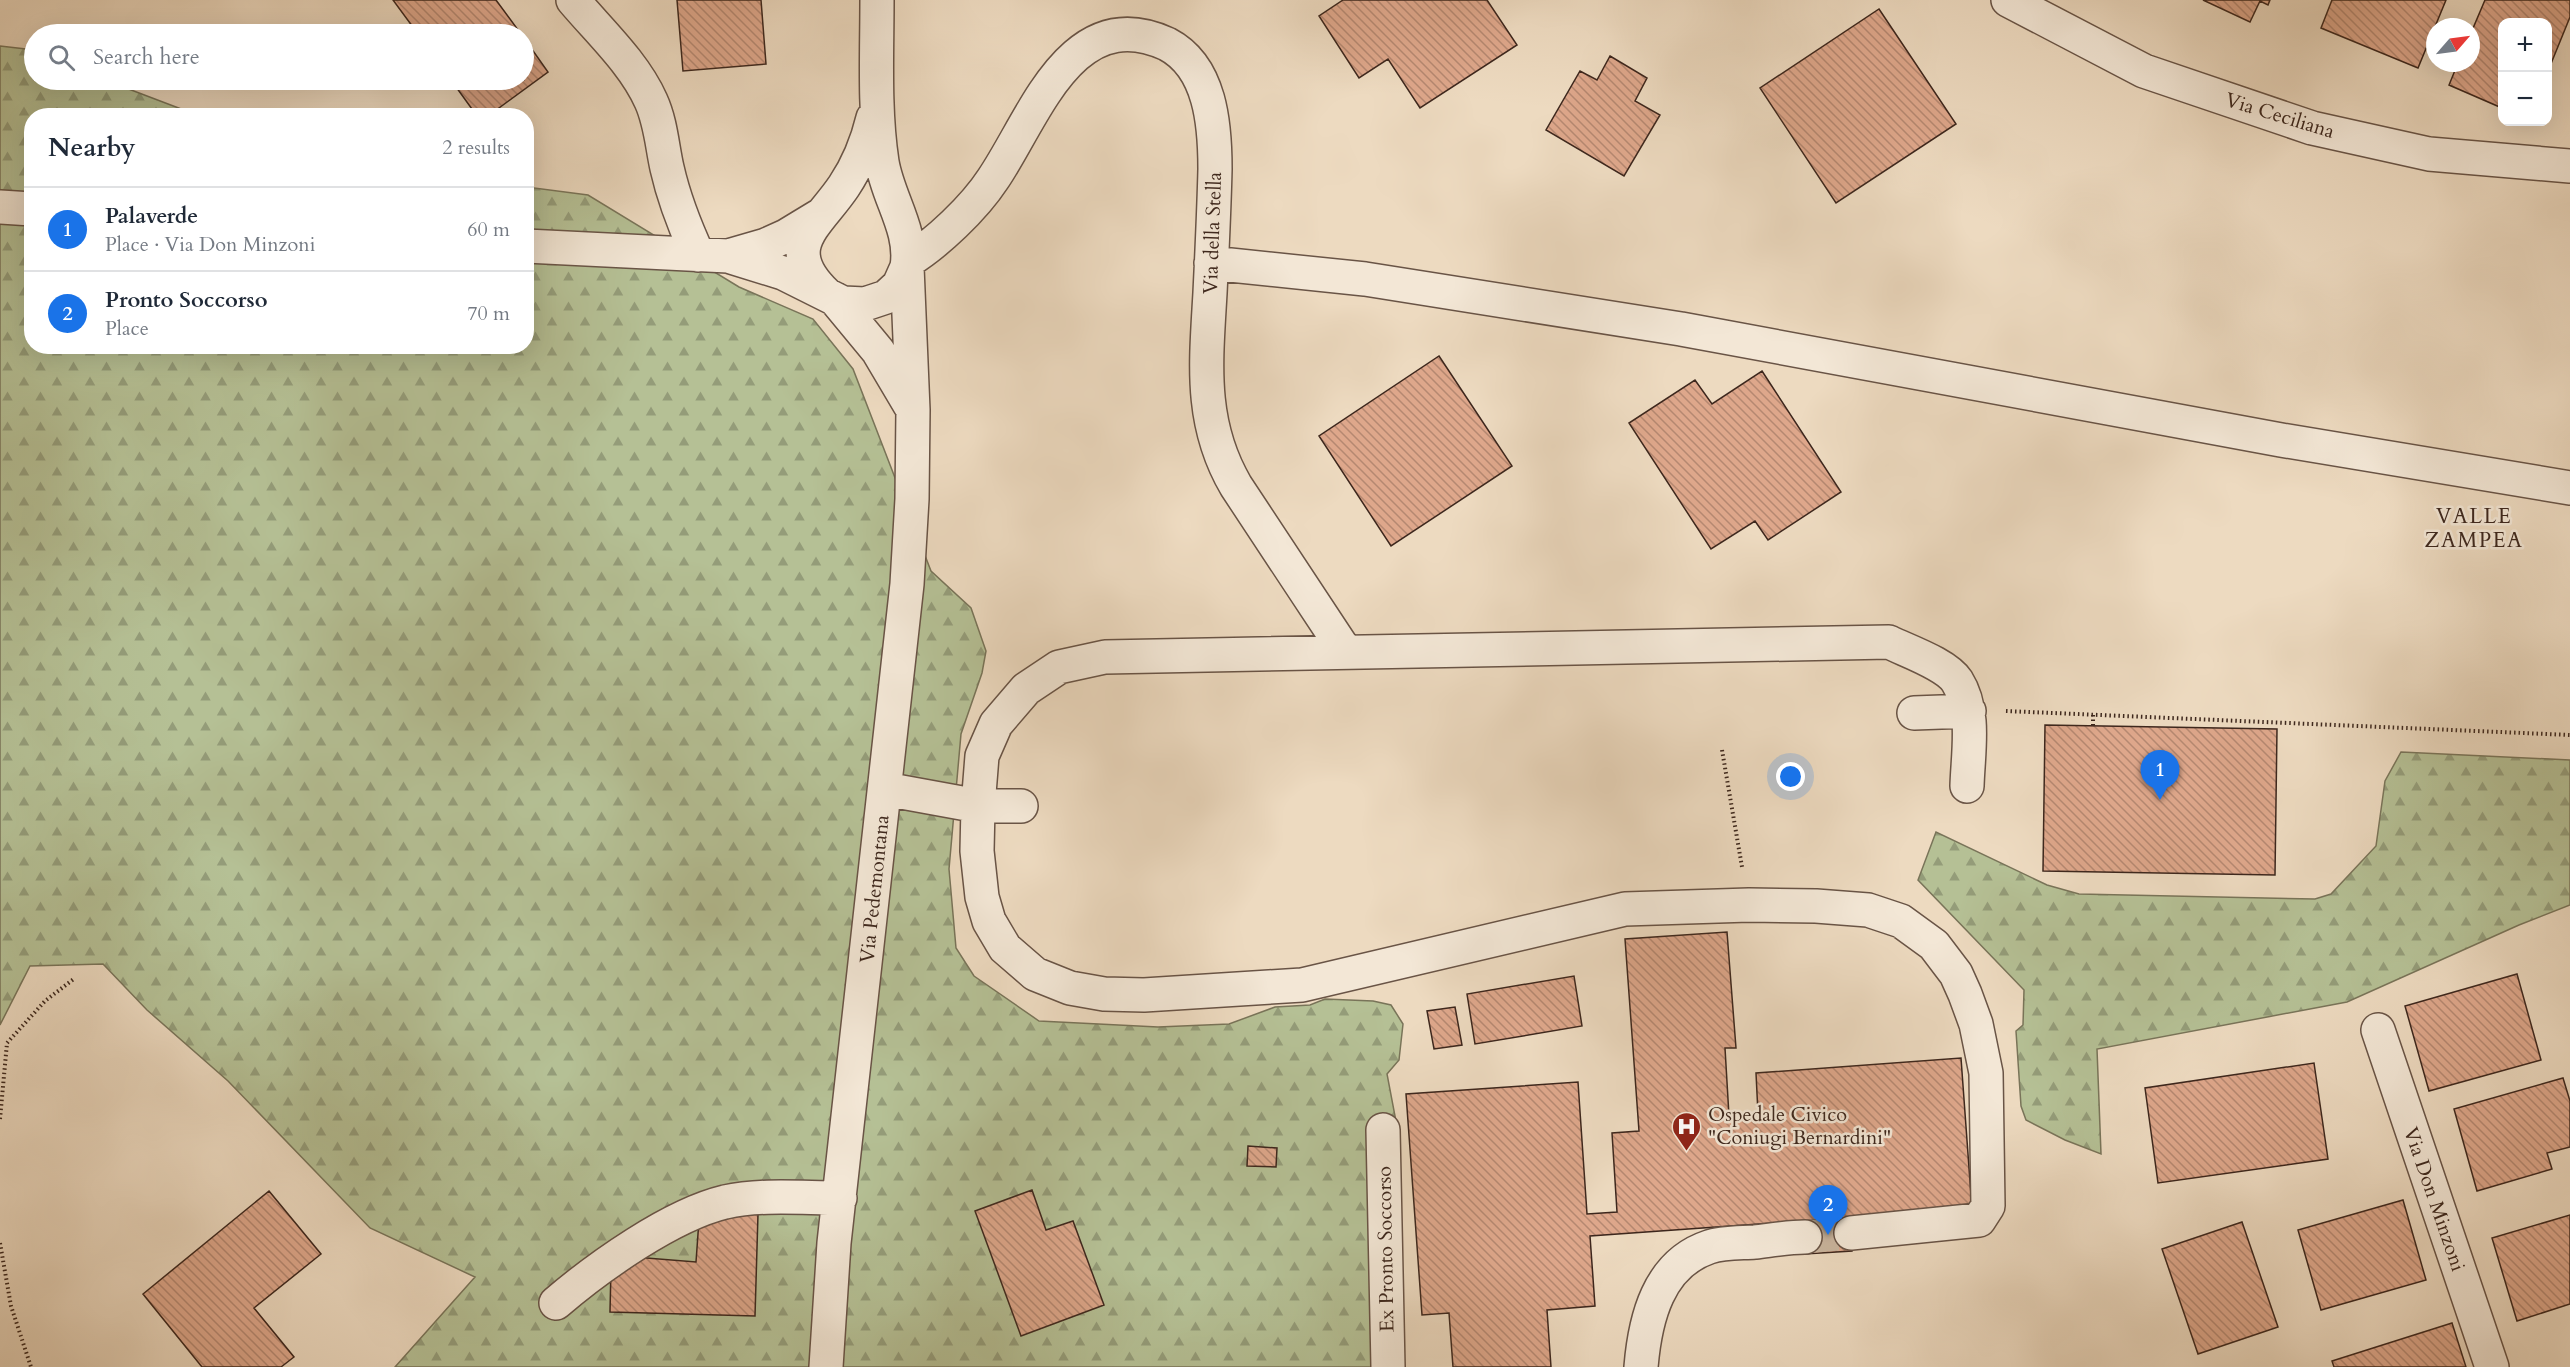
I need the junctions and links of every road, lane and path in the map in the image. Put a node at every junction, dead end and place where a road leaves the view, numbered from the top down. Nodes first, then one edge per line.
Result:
1 (573, 0) edge
2 (877, 0) edge
3 (2008, 0) edge
4 (878, 102) junction
5 (2570, 166) edge
6 (993, 180) junction
7 (0, 207) edge
8 (24, 208) edge
9 (826, 210) junction
10 (903, 225) junction
11 (534, 246) edge
12 (713, 255) junction
13 (1211, 263) junction
14 (908, 264) junction
15 (831, 297) junction
16 (913, 410) junction
17 (2570, 488) edge
18 (1345, 651) junction
19 (1969, 711) junction
20 (1914, 713) dead end
21 (2093, 715) junction
22 (2093, 726) dead end
23 (2570, 735) edge
24 (1722, 750) dead end
25 (1967, 786) dead end
26 (885, 789) junction
27 (978, 806) junction
28 (1021, 806) dead end
29 (1749, 905) junction
30 (75, 978) dead end
31 (2378, 1030) dead end
32 (0, 1119) edge
33 (1383, 1130) dead end
34 (840, 1198) junction
35 (1851, 1233) tunnel mouth
36 (1805, 1237) tunnel mouth
37 (0, 1243) edge
38 (556, 1303) dead end
39 (31, 1367) edge
40 (826, 1367) edge
41 (1388, 1367) edge
42 (1641, 1367) edge
43 (2492, 1367) edge

1 - 12 street
2 - 4 street, Via Pedemontana
3 - 5 street, Via Ceciliana
4 - 9 street, Via Pedemontana
4 - 10 street, Via Pedemontana
6 - 10 street
6 - 13 street, Via della Stella
6 - 14 street
7 - 8 street
9 - 10 street
9 - 12 street
9 - 15 street, Via Pedemontana
10 - 14 street, Via Pedemontana
11 - 12 street
12 - 15 street
13 - 17 street
13 - 18 street, Via della Stella
14 - 15 street
14 - 16 street, Via Pedemontana
15 - 16 street, Via Pedemontana
16 - 26 street, Via Pedemontana
18 - 19 street
18 - 27 street
19 - 20 street
19 - 21 path
19 - 25 street
21 - 22 path
21 - 23 path
24 - 29 path
26 - 27 street
26 - 34 street, Via Pedemontana
27 - 28 street
27 - 29 street
29 - 35 street
30 - 32 path
31 - 43 street, Via Don Minzoni
33 - 41 street, Ex Pronto Soccorso
34 - 38 street
34 - 40 street, Via Pedemontana
36 - 42 street
37 - 39 path

